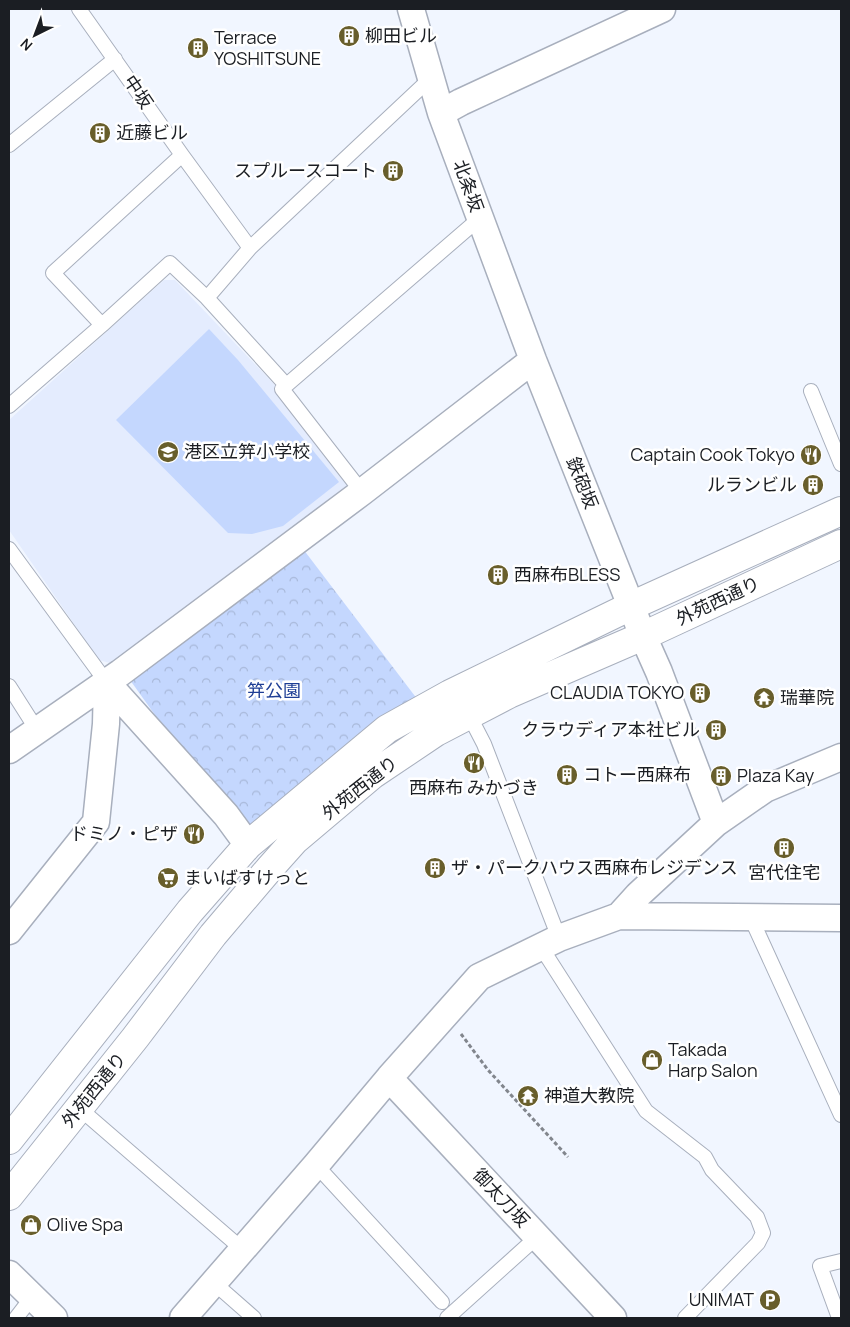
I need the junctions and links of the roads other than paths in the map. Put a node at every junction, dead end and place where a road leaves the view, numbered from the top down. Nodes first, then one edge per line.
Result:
1 (79, 9) edge
2 (411, 9) edge
3 (662, 9) edge
4 (115, 58) junction
5 (431, 78) junction
6 (441, 113) junction
7 (9, 145) edge
8 (182, 155) junction
9 (480, 218) junction
10 (250, 248) junction
11 (207, 298) junction
12 (102, 325) junction
13 (533, 360) junction
14 (286, 385) junction
15 (810, 391) dead end
16 (9, 406) edge
17 (841, 464) edge
18 (362, 492) junction
19 (841, 511) edge
20 (841, 544) edge
21 (9, 549) edge
22 (631, 606) junction
23 (643, 636) junction
24 (107, 683) junction
25 (9, 686) edge
26 (469, 715) junction
27 (37, 730) junction
28 (9, 750) edge
29 (841, 757) edge
30 (716, 823) junction
31 (248, 845) junction
32 (619, 916) junction
33 (751, 918) junction
34 (841, 918) edge
35 (9, 931) edge
36 (550, 942) junction
37 (389, 1078) junction
38 (79, 1108) junction
39 (841, 1114) edge
40 (9, 1140) edge
41 (316, 1165) junction
42 (9, 1196) edge
43 (537, 1237) junction
44 (242, 1249) junction
45 (841, 1261) edge
46 (9, 1274) edge
47 (213, 1282) junction
48 (32, 1296) junction
49 (442, 1302) dead end
50 (838, 1315) dead end
51 (16, 1318) edge
52 (54, 1318) edge
53 (182, 1318) edge
54 (254, 1318) edge
55 (447, 1318) edge
56 (613, 1318) edge
57 (685, 1318) edge

1 - 4 lane, 中坂
2 - 5 street, 北条坂
3 - 6 street
4 - 7 lane
4 - 8 lane, 中坂
5 - 6 street, 北条坂
5 - 10 lane
6 - 9 street, 北条坂
8 - 10 lane, 中坂
8 - 12 lane
9 - 13 street, 北条坂
9 - 14 lane
10 - 11 lane
11 - 12 lane
11 - 14 lane
12 - 16 lane
13 - 18 street
13 - 22 street, 鉄砲坂
14 - 18 lane
15 - 17 lane
18 - 24 street
19 - 22 main road, 外苑西通り
20 - 23 main road, 外苑西通り
21 - 24 lane
22 - 23 street, 鉄砲坂
22 - 31 main road, 外苑西通り
23 - 26 main road, 外苑西通り
23 - 30 street, 鉄砲坂
24 - 27 street
24 - 31 street
24 - 35 street
25 - 27 lane
26 - 36 lane
26 - 38 main road, 外苑西通り
27 - 28 street
29 - 30 street
30 - 32 street
31 - 40 main road, 外苑西通り
32 - 33 street
32 - 36 street
33 - 34 street
33 - 39 lane
36 - 37 street
36 - 57 lane
37 - 41 street
37 - 43 street, 御太刀坂
38 - 42 main road, 外苑西通り
38 - 44 lane
41 - 44 street
41 - 49 lane
43 - 55 lane
43 - 56 street, 御太刀坂
44 - 47 street
45 - 50 lane
46 - 48 street
47 - 53 street
47 - 54 lane
48 - 51 lane
48 - 52 street

